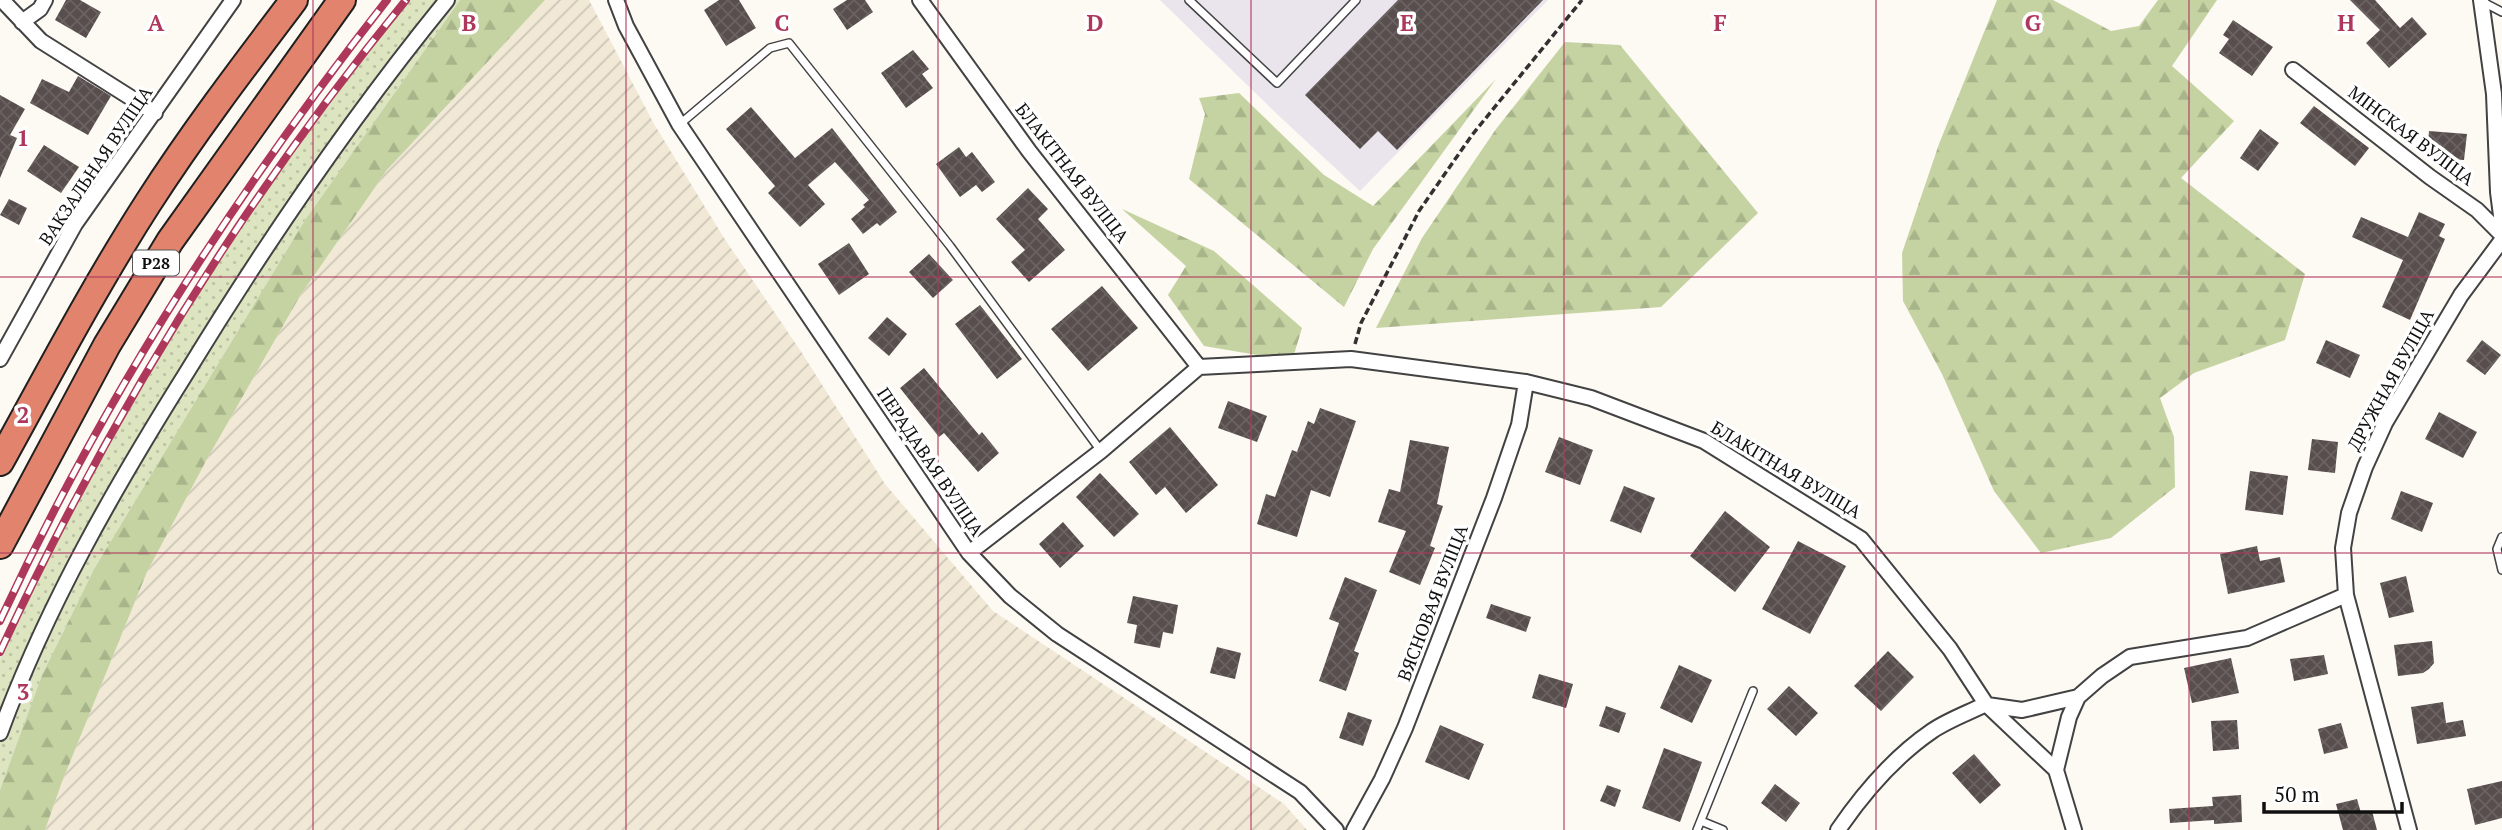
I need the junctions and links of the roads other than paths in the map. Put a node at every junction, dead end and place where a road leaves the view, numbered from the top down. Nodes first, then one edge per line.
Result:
1 (2, 0) edge
2 (45, 0) edge
3 (233, 0) edge
4 (294, 0) edge
5 (342, 0) edge
6 (447, 0) edge
7 (615, 0) edge
8 (920, 0) edge
9 (1189, 0) edge
10 (1356, 0) edge
11 (2481, 1) edge
12 (2502, 12) edge
13 (22, 22) junction
14 (2294, 70) dead end
15 (155, 113) junction
16 (679, 124) junction
17 (2502, 223) edge
18 (2502, 238) edge
19 (0, 359) edge
20 (1199, 367) junction
21 (1526, 382) junction
22 (1101, 451) junction
23 (0, 462) edge
24 (2502, 537) edge
25 (0, 545) edge
26 (969, 553) junction
27 (2502, 570) edge
28 (2346, 595) junction
29 (1753, 691) dead end
30 (2078, 697) junction
31 (1986, 704) junction
32 (0, 733) edge
33 (2056, 770) junction
34 (1701, 821) junction
35 (1336, 830) edge
36 (1354, 830) edge
37 (1698, 830) edge
38 (1723, 830) edge
39 (1838, 830) edge
40 (2074, 830) edge
41 (2409, 830) edge

1 - 13 street
2 - 13 street
3 - 15 street, ВАКЗАЛЬНАЯ ВУЛІЦА
4 - 23 highway, Р28
5 - 25 highway, Р28
6 - 32 street
7 - 16 street, ПЕРАДАВАЯ ВУЛІЦА
8 - 20 street, БЛАКІТНАЯ ВУЛІЦА
9 - 10 lane
11 - 12 lane
11 - 17 street
13 - 15 street
14 - 18 street, МІНСКАЯ ВУЛІЦА
15 - 19 street, ВАКЗАЛЬНАЯ ВУЛІЦА
16 - 22 lane
16 - 26 street, ПЕРАДАВАЯ ВУЛІЦА
18 - 28 street, ДРУЖНАЯ ВУЛІЦА
20 - 21 street, БЛАКІТНАЯ ВУЛІЦА
20 - 22 street
21 - 31 street, БЛАКІТНАЯ ВУЛІЦА
21 - 36 street, ВЯСНОВАЯ ВУЛІЦА
22 - 26 street
24 - 27 lane
26 - 35 street, ПЕРАДАВАЯ ВУЛІЦА
28 - 30 street
28 - 41 street, ДРУЖНАЯ ВУЛІЦА
29 - 34 lane
30 - 31 street
30 - 33 street
31 - 33 street, БЛАКІТНАЯ ВУЛІЦА
31 - 39 street
33 - 40 street
34 - 37 lane
34 - 38 lane

